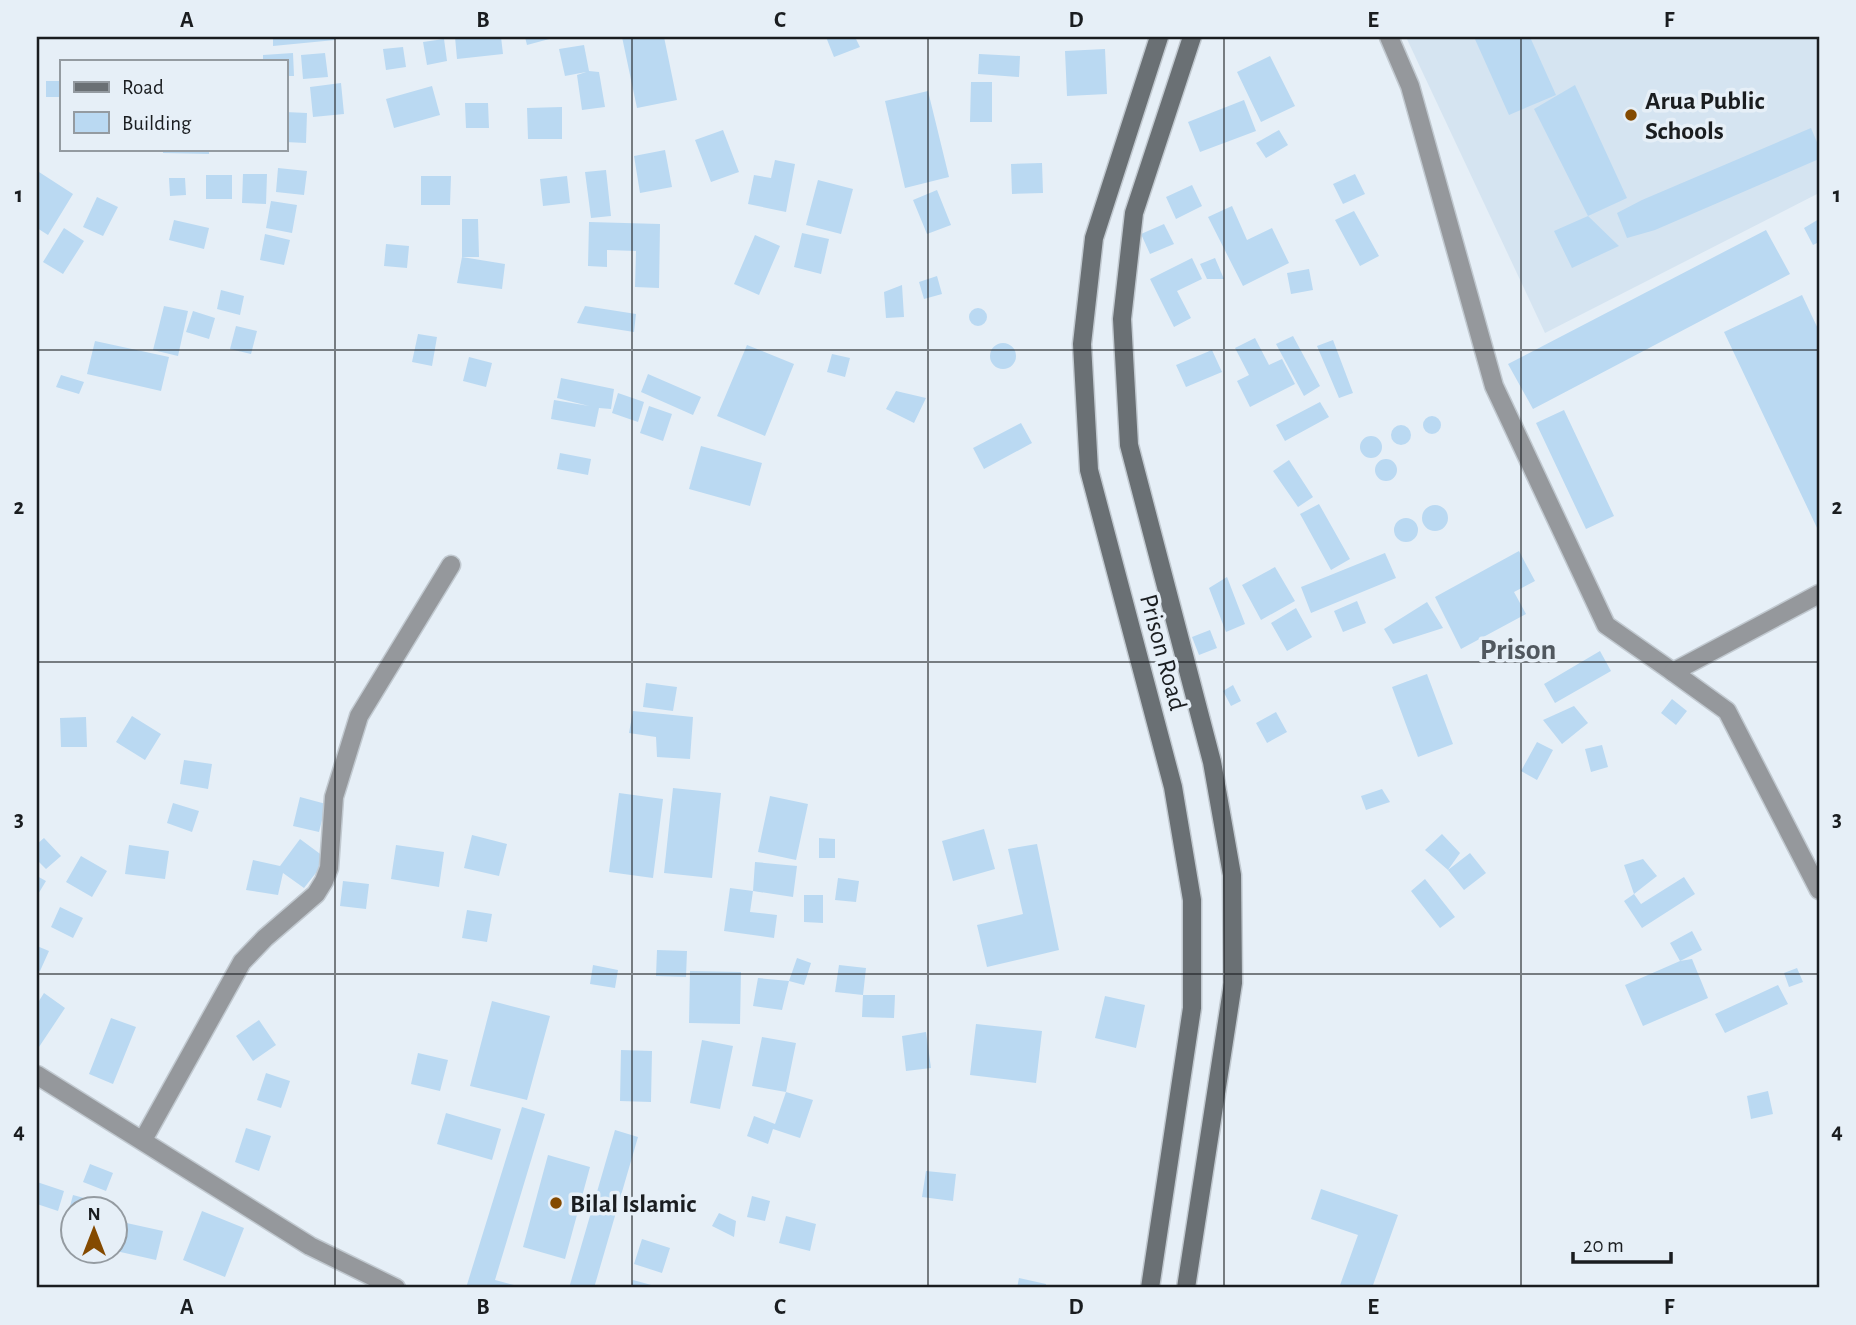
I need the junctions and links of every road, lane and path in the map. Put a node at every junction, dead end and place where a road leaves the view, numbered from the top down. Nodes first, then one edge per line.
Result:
1 (1159, 37) edge
2 (1192, 37) edge
3 (1389, 37) edge
4 (451, 565) dead end
5 (1819, 594) edge
6 (1673, 672) junction
7 (1819, 890) edge
8 (37, 1075) edge
9 (143, 1140) junction
10 (396, 1288) edge
11 (1150, 1288) edge
12 (1186, 1288) edge

1 - 11 street, Prison Road
2 - 12 street, Prison Road
3 - 6 street
4 - 9 street
5 - 6 street
6 - 7 street
8 - 9 street
9 - 10 street

